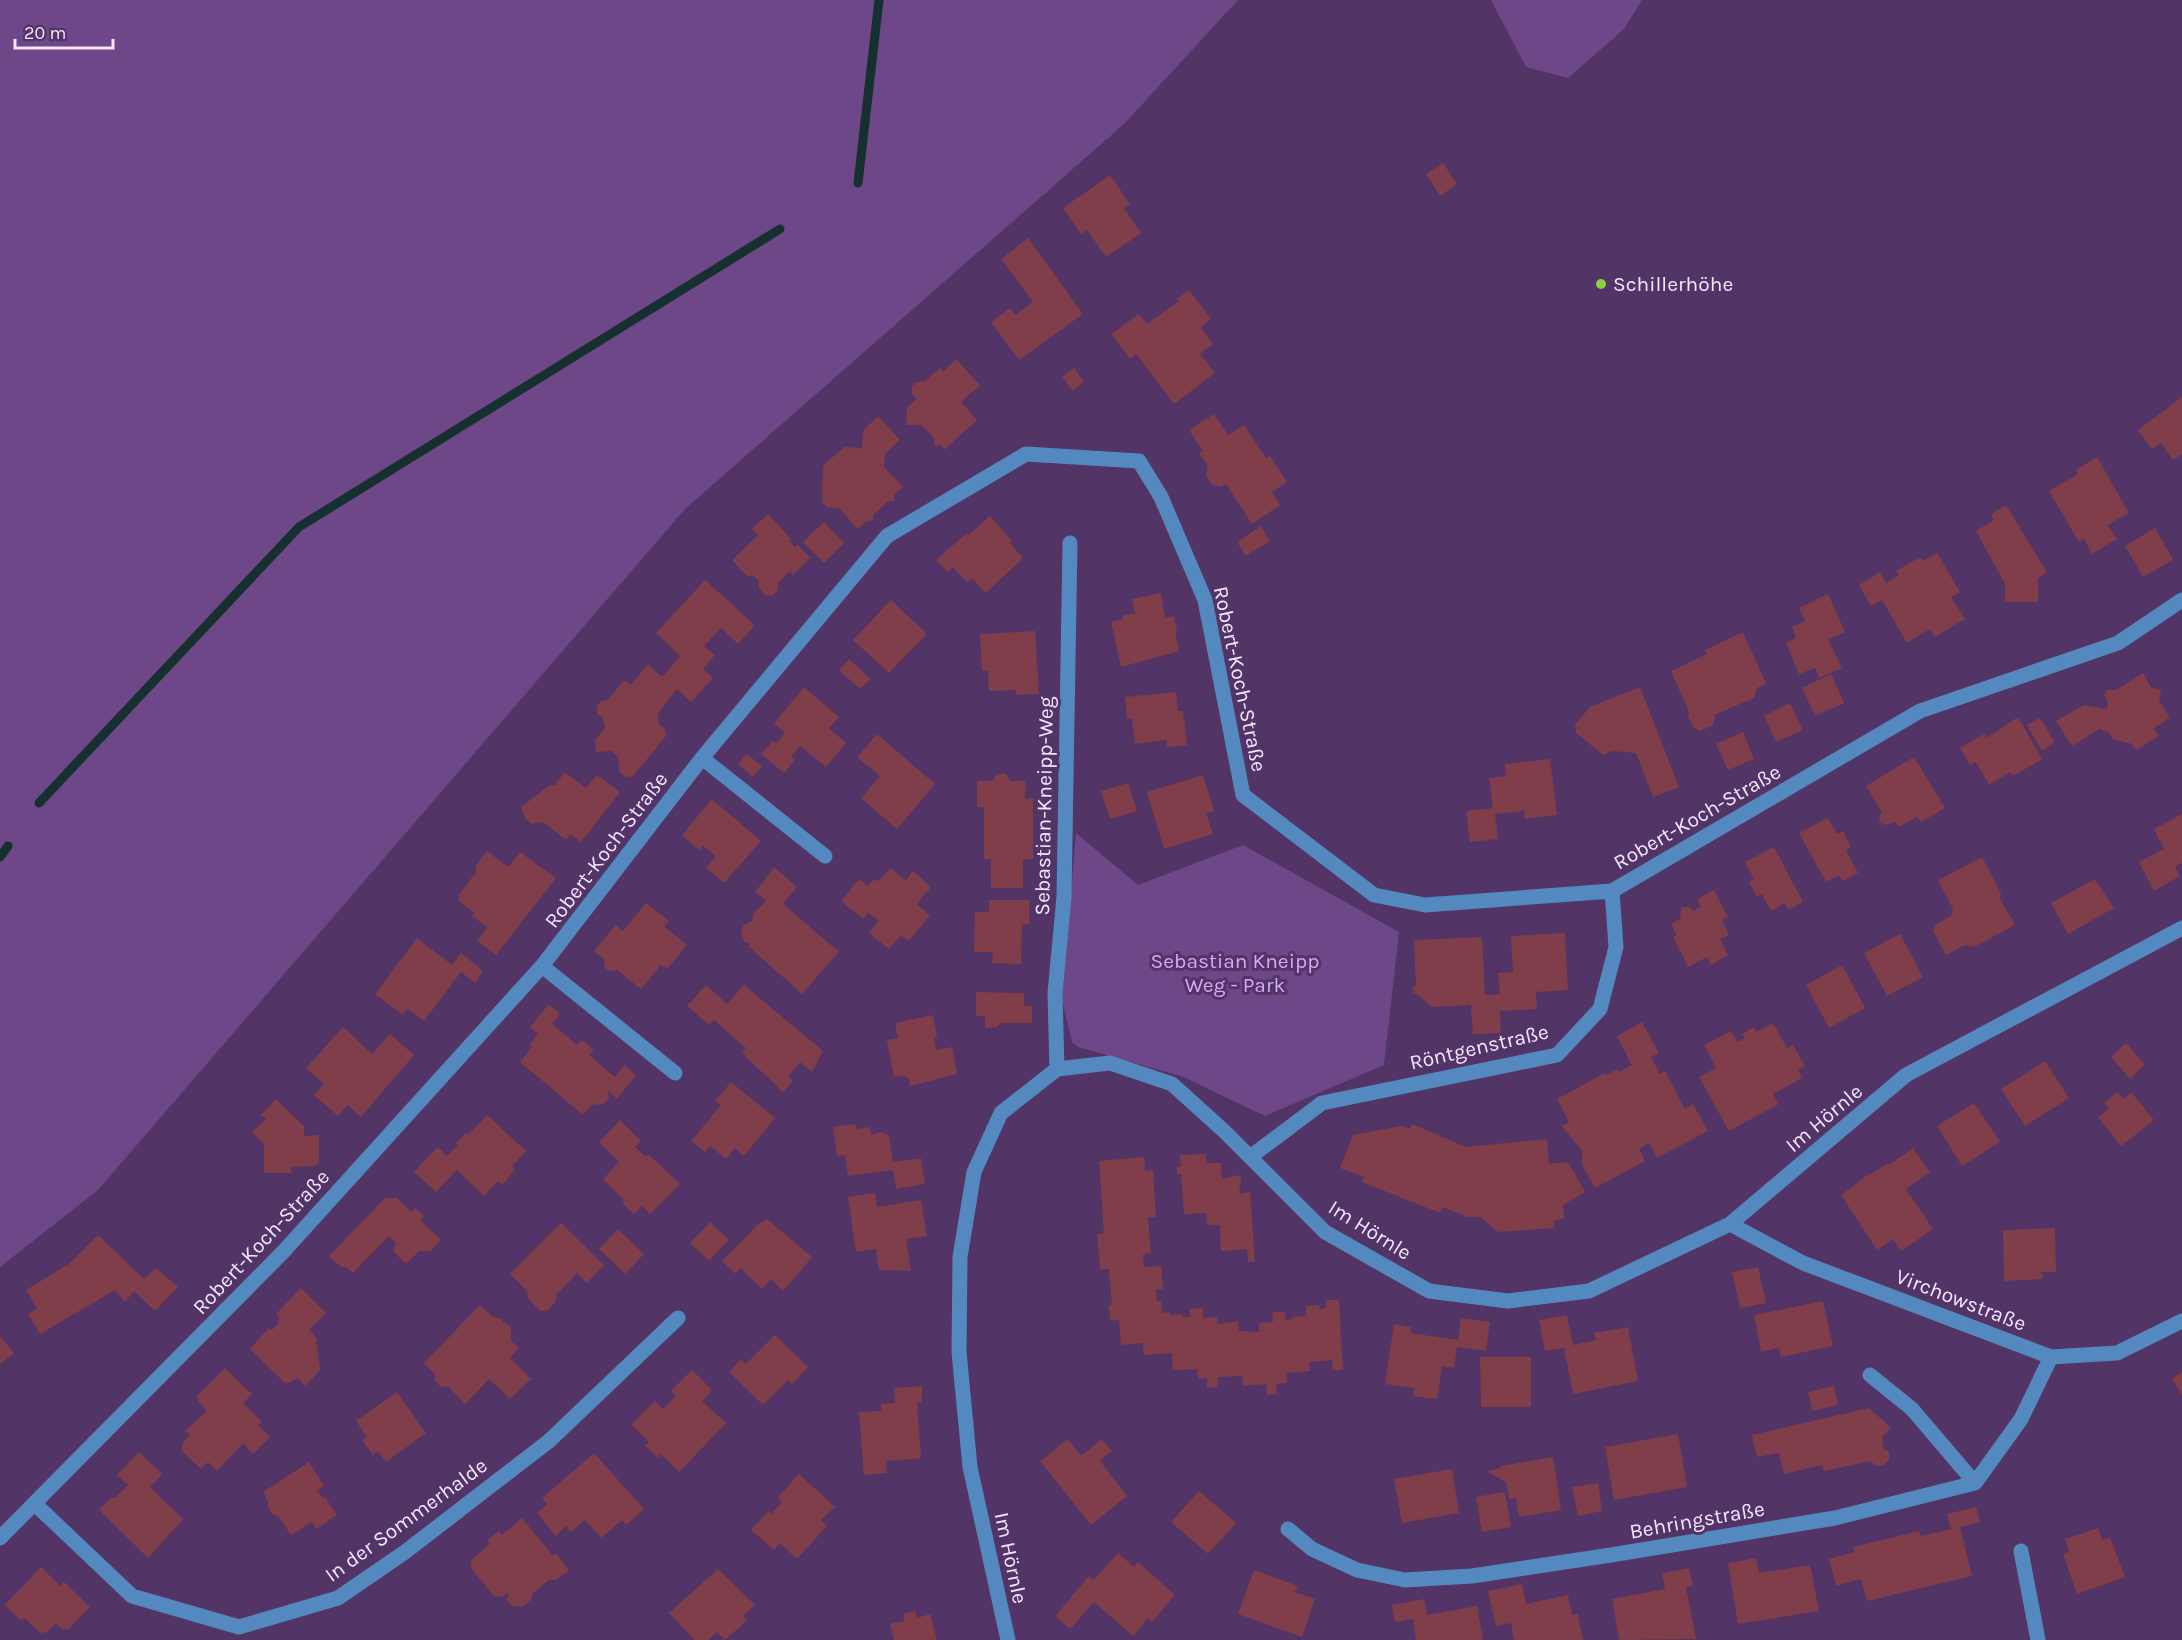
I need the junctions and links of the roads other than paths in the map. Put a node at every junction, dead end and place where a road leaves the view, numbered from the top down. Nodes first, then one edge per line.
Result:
1 (1070, 543) dead end
2 (2182, 600) edge
3 (702, 758) junction
4 (825, 856) dead end
5 (1612, 891) junction
6 (2182, 928) edge
7 (542, 966) junction
8 (1057, 1069) junction
9 (675, 1073) dead end
10 (1250, 1157) junction
11 (1730, 1224) junction
12 (678, 1318) dead end
13 (2182, 1320) edge
14 (2051, 1357) junction
15 (1870, 1375) dead end
16 (1975, 1483) junction
17 (35, 1504) junction
18 (1288, 1528) dead end
19 (0, 1538) edge
20 (2021, 1551) dead end
21 (1008, 1640) edge
22 (2038, 1640) edge

1 - 8 street, Sebastian-Kneipp-Weg
2 - 5 street, Robert-Koch-Straße
3 - 4 street
3 - 5 street, Robert-Koch-Straße
3 - 7 street, Robert-Koch-Straße
5 - 10 street, Röntgenstraße
6 - 11 street, Im Hörnle
7 - 9 street
7 - 17 street, Robert-Koch-Straße
8 - 10 street, Im Hörnle
8 - 21 street, Im Hörnle
10 - 11 street, Im Hörnle
11 - 14 street, Virchowstraße
12 - 17 street, In der Sommerhalde
13 - 14 street, Virchowstraße
14 - 16 street
15 - 16 street
16 - 18 street, Behringstraße
17 - 19 street, Robert-Koch-Straße
20 - 22 street

